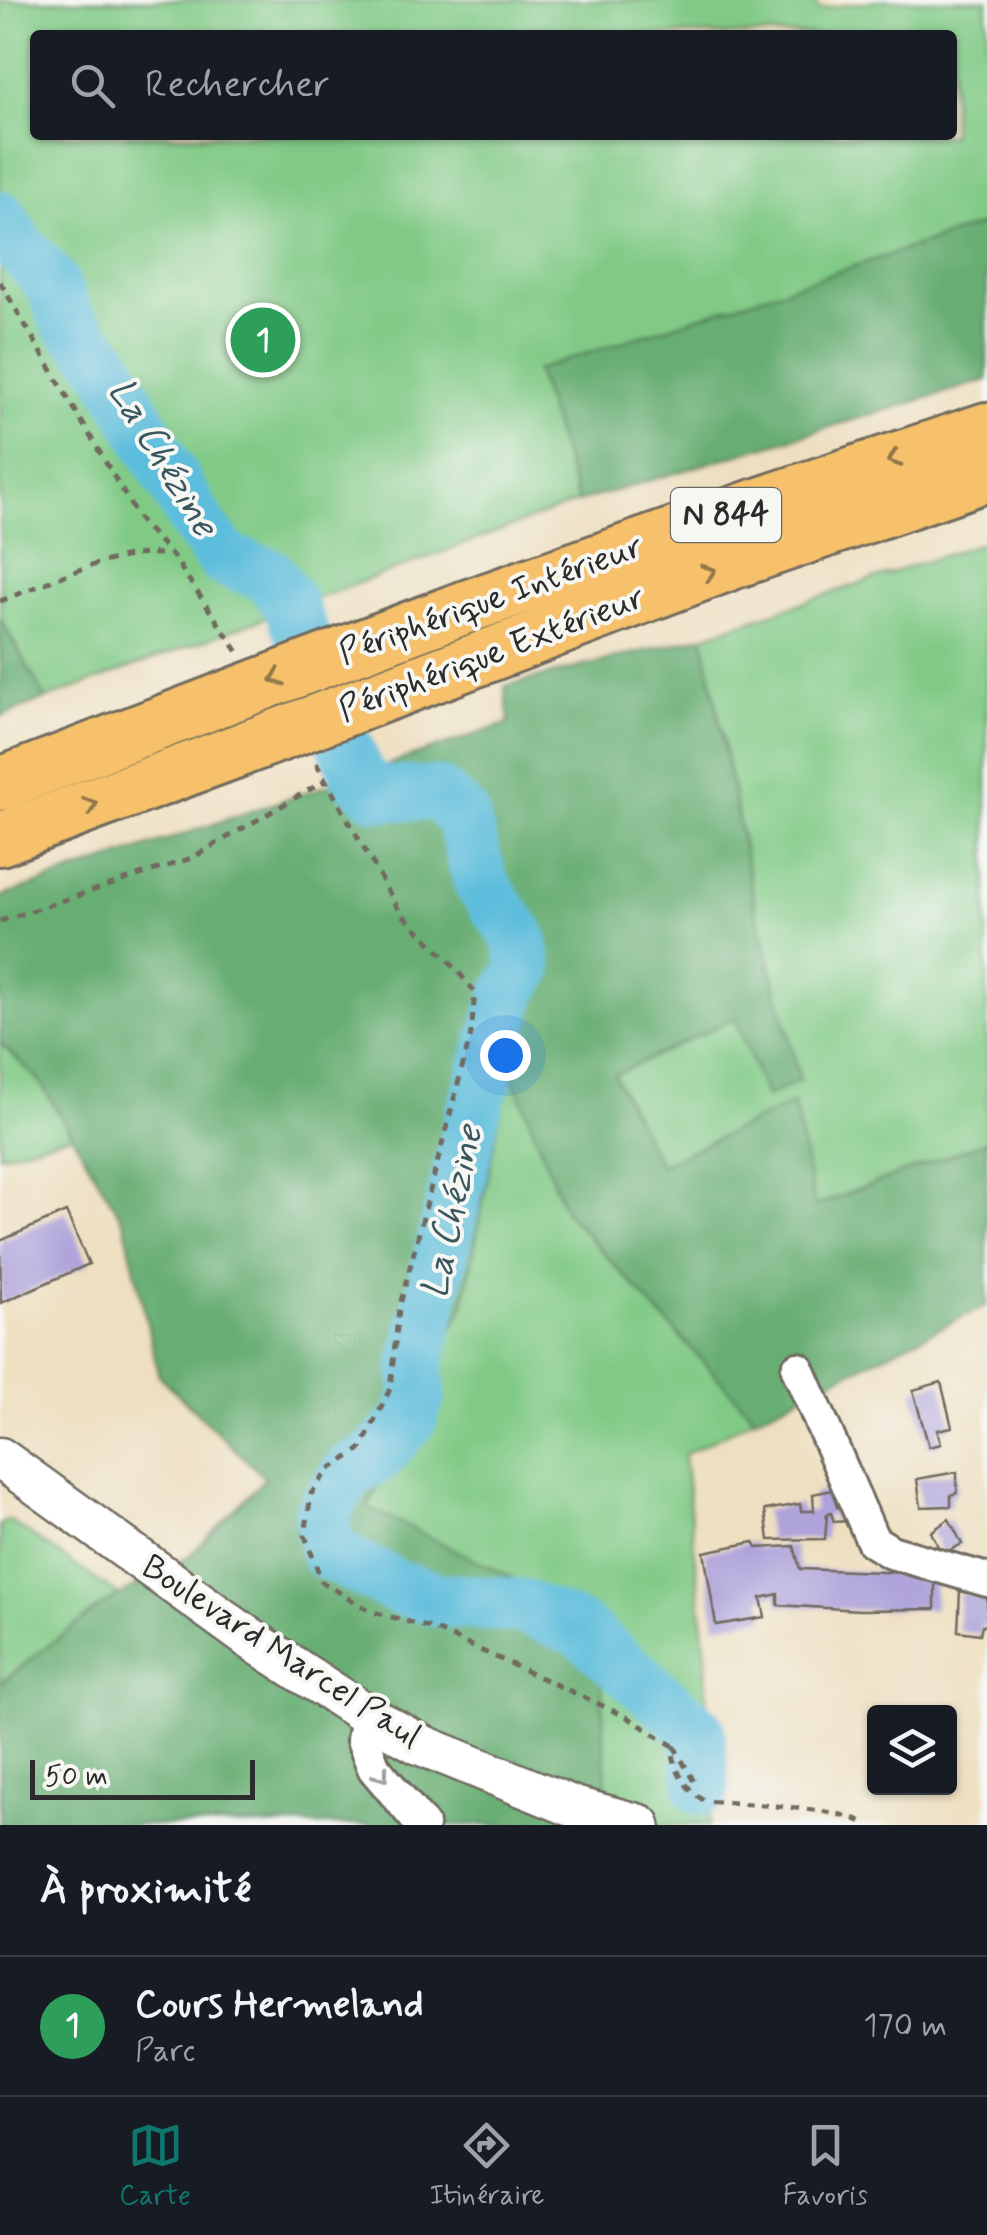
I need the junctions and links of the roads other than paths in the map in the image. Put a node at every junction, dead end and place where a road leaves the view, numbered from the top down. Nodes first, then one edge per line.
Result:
1 (987, 430) edge
2 (987, 476) edge
3 (0, 784) edge
4 (0, 839) edge
5 (798, 1369) dead end
6 (0, 1458) edge
7 (987, 1580) edge
8 (367, 1715) junction
9 (422, 1825) edge
10 (640, 1825) edge

1 -> 3 highway, Périphérique Intérieur / N 844, bridge
4 -> 2 highway, Périphérique Extérieur / N 844, bridge
5 - 7 street
6 - 8 street, Boulevard Marcel Paul
8 -> 9 street
8 - 10 street, Boulevard Marcel Paul

